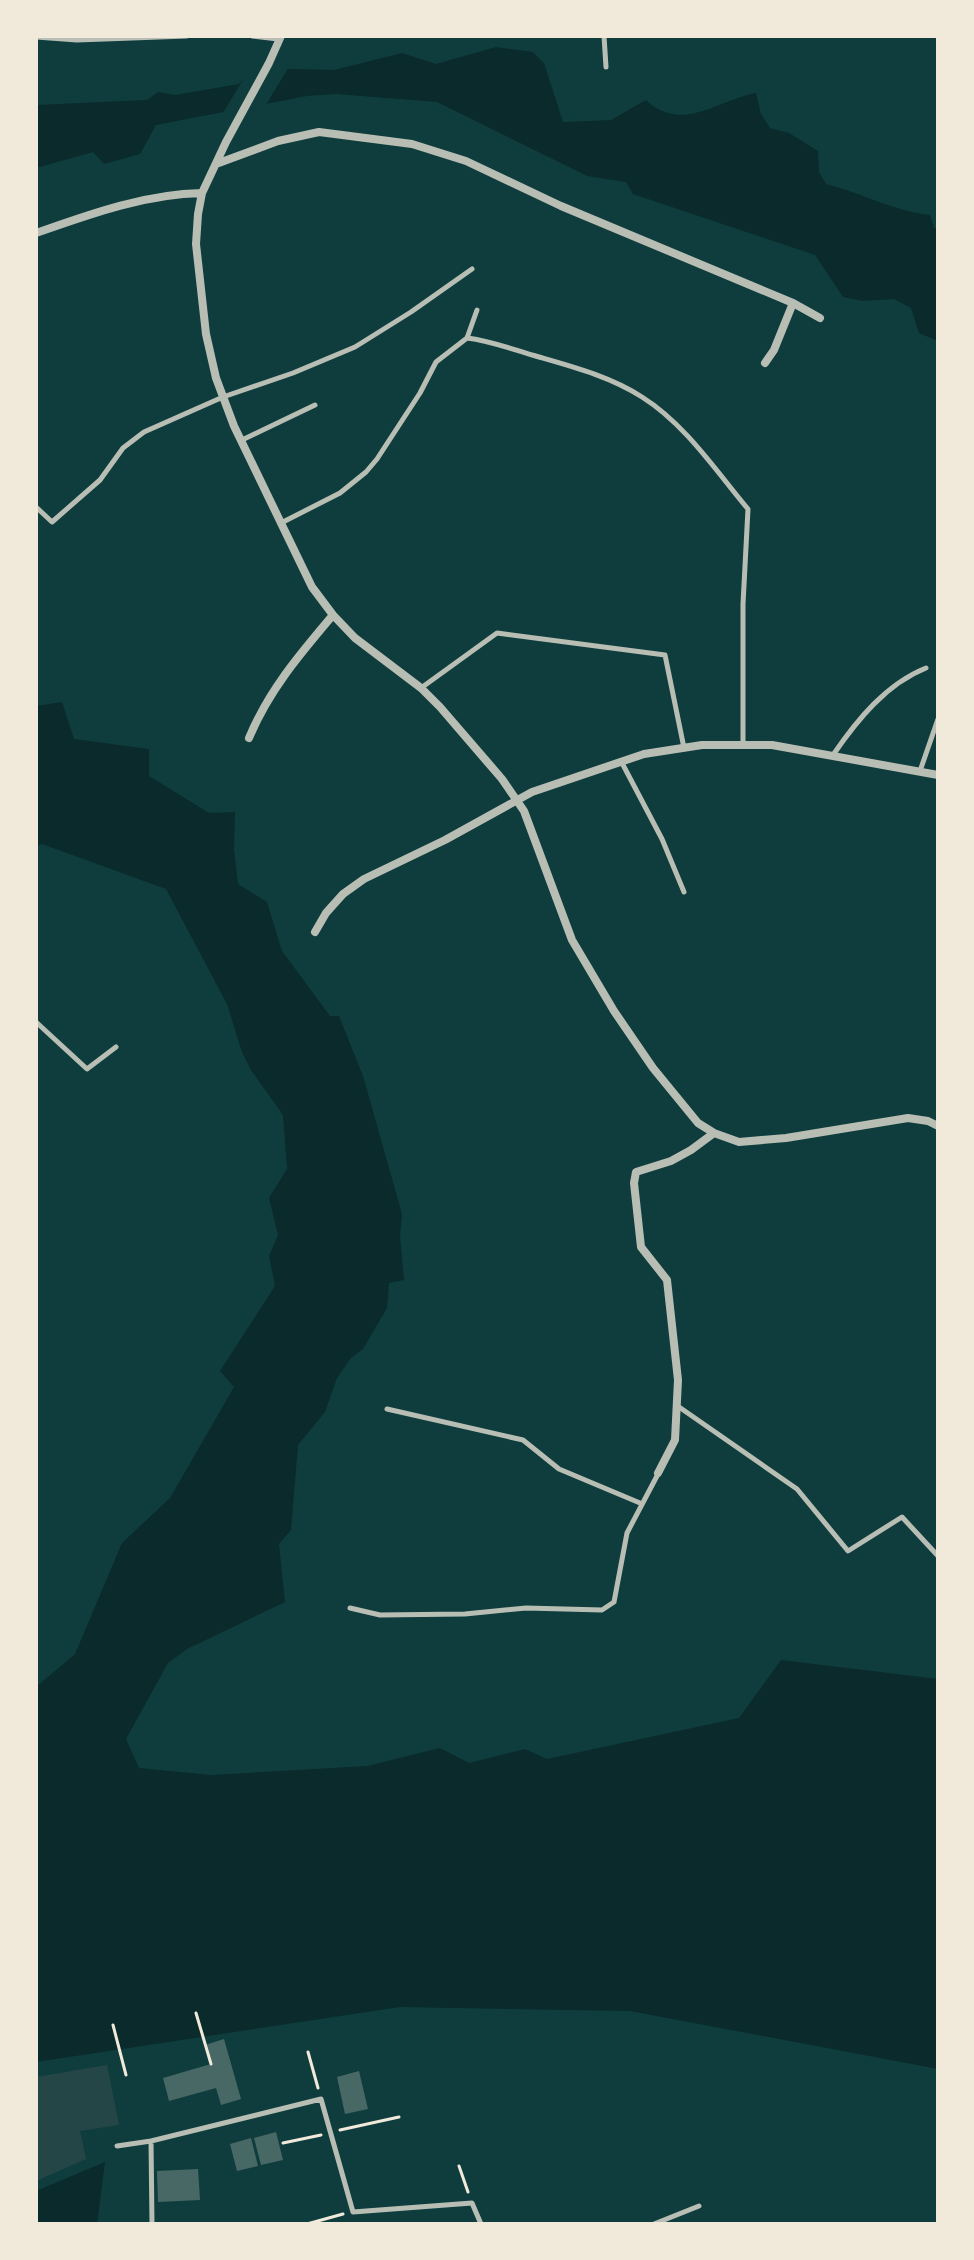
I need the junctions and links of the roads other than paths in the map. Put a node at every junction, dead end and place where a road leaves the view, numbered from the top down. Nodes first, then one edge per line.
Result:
1 (187, 36) edge
2 (252, 36) edge
3 (604, 36) edge
4 (36, 37) edge
5 (52, 38) edge
6 (280, 38) edge
7 (606, 67) dead end
8 (215, 165) junction
9 (202, 193) junction
10 (36, 233) edge
11 (472, 269) dead end
12 (793, 303) junction
13 (477, 310) dead end
14 (820, 318) dead end
15 (467, 338) junction
16 (765, 363) dead end
17 (223, 397) junction
18 (315, 405) dead end
19 (242, 440) junction
20 (37, 511) edge
21 (281, 524) junction
22 (333, 615) junction
23 (926, 668) dead end
24 (421, 688) junction
25 (938, 719) edge
26 (249, 738) dead end
27 (743, 745) junction
28 (684, 748) junction
29 (833, 755) junction
30 (621, 761) junction
31 (920, 771) junction
32 (938, 775) edge
33 (516, 799) junction
34 (684, 892) dead end
35 (315, 932) dead end
36 (36, 1022) edge
37 (116, 1047) dead end
38 (938, 1126) edge
39 (714, 1133) junction
40 (679, 1407) junction
41 (387, 1409) dead end
42 (658, 1473) joint
43 (640, 1503) junction
44 (938, 1556) edge
45 (350, 1608) dead end
46 (151, 2141) junction
47 (117, 2146) dead end
48 (699, 2206) dead end
49 (152, 2224) edge
50 (481, 2224) edge
51 (654, 2224) edge

1 - 5 lane
2 - 6 lane
3 - 7 lane
4 - 5 lane
6 - 8 street
8 - 9 street
8 - 12 street
9 - 10 street
9 - 17 street
11 - 17 lane
12 - 14 street
12 - 16 street
13 - 15 lane
15 - 21 lane
15 - 27 lane
17 - 19 street
17 - 20 lane
18 - 19 lane
19 - 21 street
21 - 22 street
22 - 24 street
22 - 26 street
23 - 29 lane
24 - 28 lane
24 - 33 street
25 - 31 lane
27 - 28 street
27 - 29 street
28 - 30 street
29 - 31 street
30 - 33 street
30 - 34 lane
31 - 32 street
33 - 35 street
33 - 39 street
36 - 37 lane
38 - 39 street
39 - 40 street
40 - 42 street
40 - 44 lane
41 - 43 lane
42 - 43 lane
43 - 45 lane
46 - 47 lane
46 - 49 lane
46 - 50 lane
48 - 51 lane

